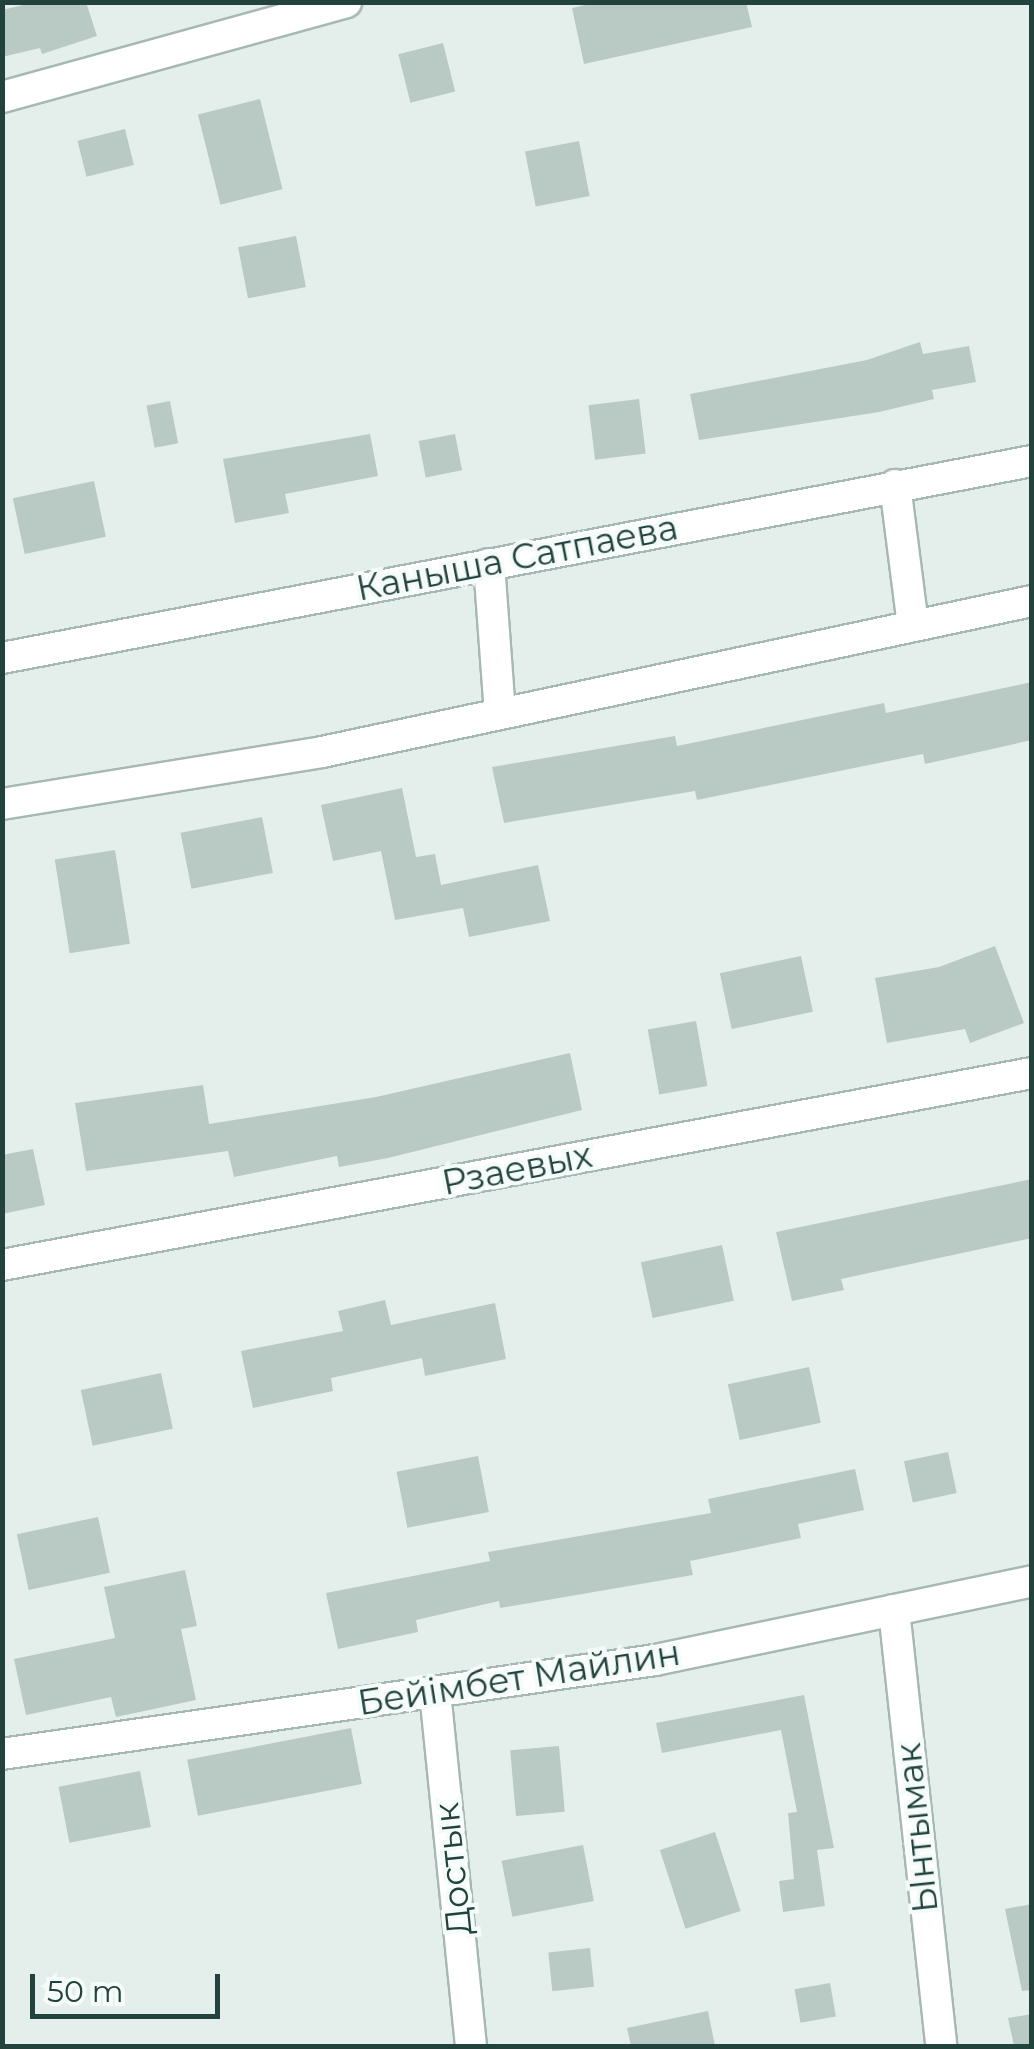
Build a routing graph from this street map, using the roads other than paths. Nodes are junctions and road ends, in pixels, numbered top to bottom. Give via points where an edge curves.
1 (346, 2) edge
2 (2, 97) edge
3 (1032, 461) edge
4 (894, 485) junction
5 (488, 564) junction
6 (1032, 601) edge
7 (913, 626) junction
8 (2, 658) edge
9 (500, 714) junction
10 (2, 804) edge
11 (1032, 1072) edge
12 (2, 1266) edge
13 (1032, 1581) edge
14 (894, 1610) junction
15 (435, 1692) junction
16 (2, 1754) edge
17 (471, 2046) edge
18 (941, 2046) edge

1 - 2 street
3 - 4 street, Каныша Сатпаева
4 - 5 street, Каныша Сатпаева
4 - 7 street
5 - 8 street, Каныша Сатпаева
5 - 9 street
6 - 7 street
7 - 9 street
9 - 10 street via 322,752
11 - 12 street, Рзаевых
13 - 14 street, Бейімбет Майлин
14 - 15 street, Бейімбет Майлин via 655,1660
14 - 18 street, Ынтымак
15 - 16 street, Бейімбет Майлин
15 - 17 street, Достык

